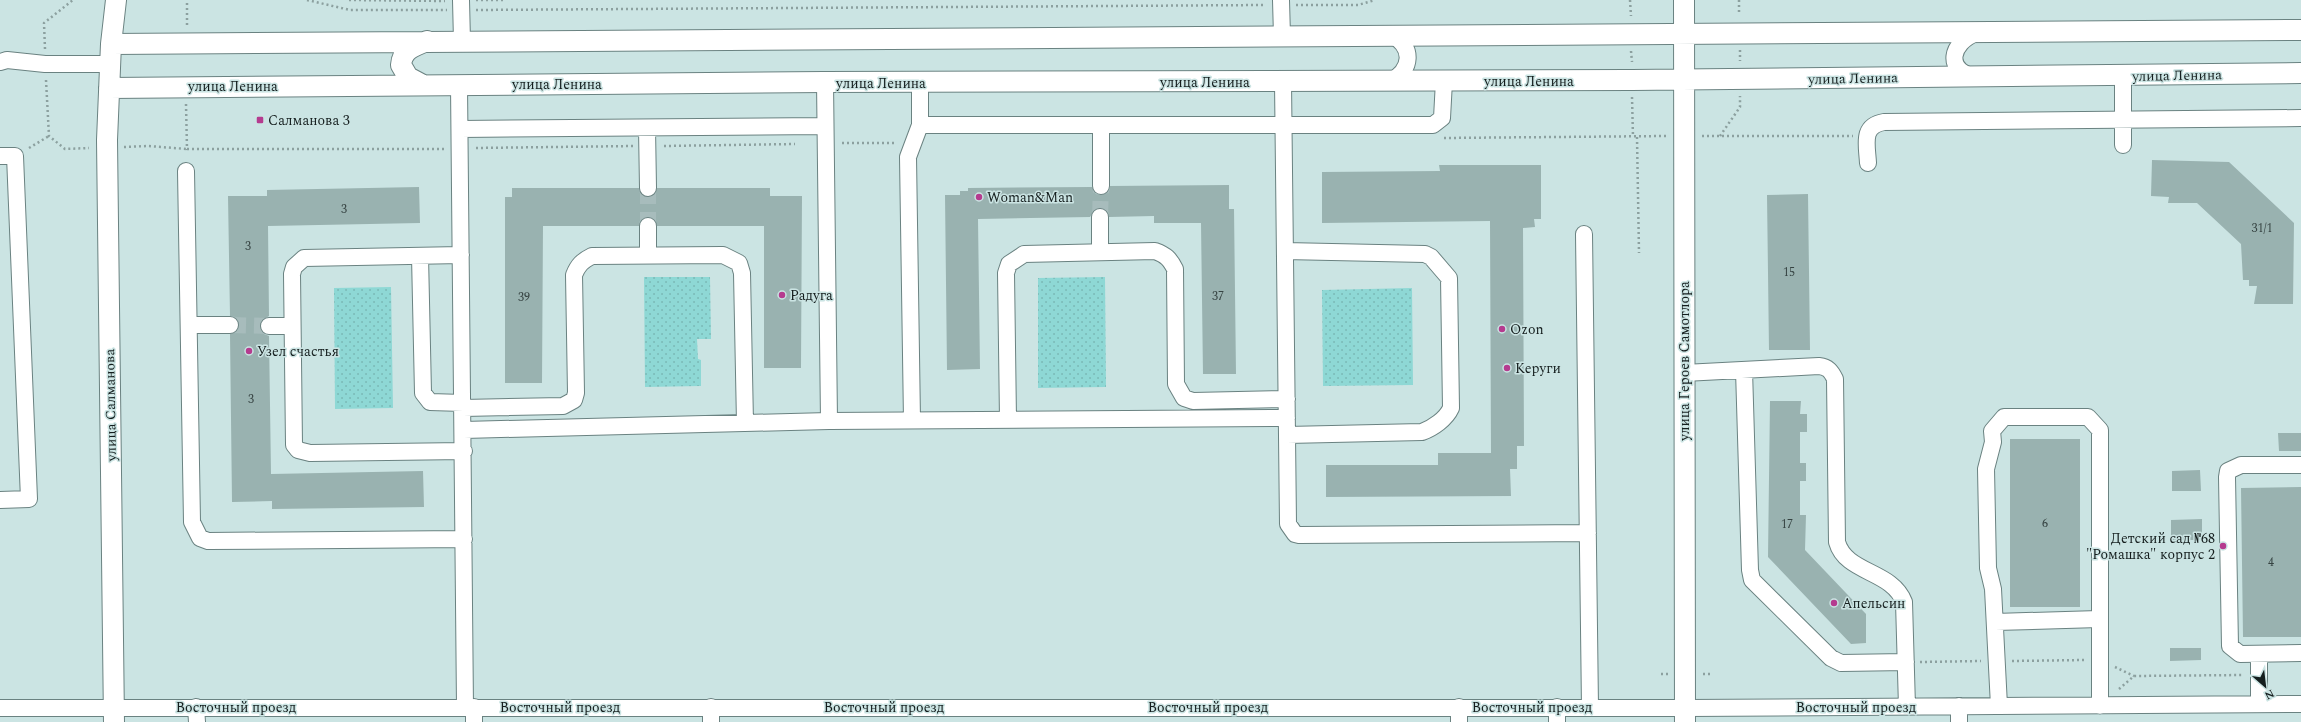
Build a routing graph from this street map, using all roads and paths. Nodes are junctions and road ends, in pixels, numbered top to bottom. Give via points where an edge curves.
1 (73, 0) edge
2 (116, 0) edge
3 (307, 0) edge
4 (349, 0) edge
5 (504, 0) edge
6 (1375, 0) edge
7 (1684, 0) edge
8 (461, 3) edge
9 (1281, 3) edge
10 (44, 23) dead end
11 (2301, 30) edge
12 (1976, 33) junction
13 (1392, 35) junction
14 (1684, 35) junction
15 (1282, 36) junction
16 (462, 40) junction
17 (428, 41) junction
18 (111, 44) junction
19 (0, 62) edge
20 (110, 64) junction
21 (2301, 74) edge
22 (2123, 75) junction
23 (1976, 77) junction
24 (1684, 80) junction
25 (1391, 81) junction
26 (1444, 81) junction
27 (825, 82) junction
28 (1283, 82) junction
29 (920, 83) junction
30 (423, 85) junction
31 (459, 85) junction
32 (109, 88) junction
33 (2301, 118) edge
34 (2123, 120) junction
35 (920, 125) junction
36 (1101, 125) junction
37 (1284, 125) junction
38 (825, 126) junction
39 (647, 128) junction
40 (460, 129) junction
41 (49, 136) dead end
42 (1638, 137) dead end
43 (2123, 145) dead end
44 (8, 156) edge
45 (1868, 163) dead end
46 (186, 172) dead end
47 (1101, 186) tunnel mouth
48 (648, 188) tunnel mouth
49 (1100, 217) tunnel mouth
50 (648, 226) tunnel mouth
51 (1584, 234) dead end
52 (1285, 251) junction
53 (1100, 252) junction
54 (1639, 253) dead end
55 (461, 255) junction
56 (420, 256) junction
57 (648, 256) junction
58 (189, 325) junction
59 (230, 325) tunnel mouth
60 (269, 326) tunnel mouth
61 (292, 326) junction
62 (1744, 370) junction
63 (1684, 373) junction
64 (1286, 399) junction
65 (463, 405) junction
66 (1287, 418) junction
67 (912, 420) junction
68 (1008, 420) junction
69 (829, 421) junction
70 (745, 423) junction
71 (464, 430) junction
72 (1287, 435) junction
73 (464, 451) junction
74 (2301, 465) edge
75 (0, 500) edge
76 (1588, 533) junction
77 (464, 539) junction
78 (2099, 619) junction
79 (1995, 622) junction
80 (2301, 653) edge
81 (2259, 654) junction
82 (2099, 660) junction
83 (1997, 661) junction
84 (1906, 662) junction
85 (2259, 675) junction
86 (2134, 676) junction
87 (2259, 704) junction
88 (2301, 704) edge
89 (1999, 706) junction
90 (2100, 706) junction
91 (2116, 706) junction
92 (1907, 707) junction
93 (0, 708) edge
94 (1590, 708) junction
95 (471, 712) edge
96 (114, 714) edge
97 (197, 714) edge
98 (1959, 714) edge
99 (711, 715) edge
100 (1459, 715) edge
101 (1557, 715) edge
102 (1685, 715) edge

1 - 10 path
2 - 18 main road, улица Салманова
3 - 8 path via 350,10
4 - 8 path
5 - 8 path
6 - 9 path via 1358,5
7 - 14 main road, улица Героев Самотлора
8 - 9 path
8 - 16 street
9 - 15 street
11 - 12 main road
12 - 14 main road
12 - 23 street via 1959,43 1954,55 1960,70
13 - 14 main road
13 - 15 main road
13 - 25 street via 1404,46 1408,60 1404,72
14 - 24 main road, улица Героев Самотлора
15 - 16 main road
16 - 17 main road
17 - 18 main road
17 - 30 main road via 410,48 401,65 404,73
18 - 20 main road, улица Салманова
19 - 20 street via 7,60 46,64
20 - 32 main road, улица Салманова
21 - 22 main road, улица Ленина
22 - 23 main road, улица Ленина
22 - 34 street
23 - 24 main road, улица Ленина
24 - 26 main road, улица Ленина
24 - 63 main road, улица Героев Самотлора
25 - 26 main road, улица Ленина
25 - 28 main road, улица Ленина
26 - 37 street via 1442,118 1433,125
27 - 29 main road, улица Ленина
27 - 31 main road, улица Ленина
27 - 38 street
28 - 29 main road, улица Ленина
28 - 37 street
29 - 35 street
30 - 31 main road, улица Ленина
30 - 32 main road, улица Ленина
31 - 40 street
32 - 96 main road, улица Салманова via 107,140
33 - 34 street
34 - 43 street
34 - 45 street via 1884,122 1871,126 1868,131
35 - 36 street
35 - 67 street via 908,157
36 - 37 street
36 - 47 street
37 - 52 street
38 - 39 street
38 - 69 street
39 - 40 street
39 - 48 street
40 - 55 street
41 - 44 path
42 - 54 path
44 - 75 street via 29,499
46 - 58 street
49 - 53 street
50 - 57 street
51 - 76 street
52 - 64 street
52 - 72 street via 1425,254 1450,278 1448,414 1422,432
53 - 64 street via 1155,251 1171,260 1175,270 1176,384 1184,398 1193,401
53 - 68 street via 1024,254 1009,264 1006,273
55 - 56 street
55 - 65 street
56 - 61 street via 304,258 294,266 292,274
56 - 65 street via 423,393 430,402
57 - 65 street via 592,256 577,266 574,275 574,400 563,406
57 - 70 street via 723,254 739,263 742,273
58 - 59 street
58 - 77 street via 192,522 200,538 208,541
60 - 61 street
61 - 73 street via 294,445 298,450 310,453
62 - 63 street
62 - 84 street via 1752,580 1831,658 1841,663
62 - 84 street via 1820,366 1826,367 1835,379 1837,542 1845,558 1890,583 1901,593 1904,602
63 - 102 main road, улица Героев Самотлора
64 - 66 street
65 - 71 street
66 - 68 street
66 - 72 street
67 - 68 street
67 - 69 street
69 - 70 street
70 - 71 street
71 - 73 street
72 - 76 street via 1288,524 1295,534
73 - 77 street
74 - 81 street via 2241,465 2228,470 2228,640 2230,646 2240,654
76 - 94 street
77 - 95 street
78 - 79 street
78 - 79 street via 2100,430 2088,417 2004,417 1992,431 1993,442 1986,469 1988,568
78 - 82 street
79 - 83 street
80 - 81 street
81 - 85 street
82 - 83 path
82 - 86 path
82 - 90 street
83 - 84 path
83 - 89 street
84 - 92 street
85 - 86 path
85 - 87 street
86 - 91 path via 2116,692
87 - 88 street, Восточный проезд
87 - 91 street, Восточный проезд
89 - 90 street, Восточный проезд
89 - 98 street, Восточный проезд
90 - 91 street, Восточный проезд
92 - 98 street, Восточный проезд
92 - 102 street, Восточный проезд
93 - 96 street, Восточный проезд
94 - 101 street, Восточный проезд
94 - 102 street, Восточный проезд
95 - 97 street, Восточный проезд
95 - 99 street, Восточный проезд
96 - 97 street, Восточный проезд
99 - 100 street, Восточный проезд
100 - 101 street, Восточный проезд

